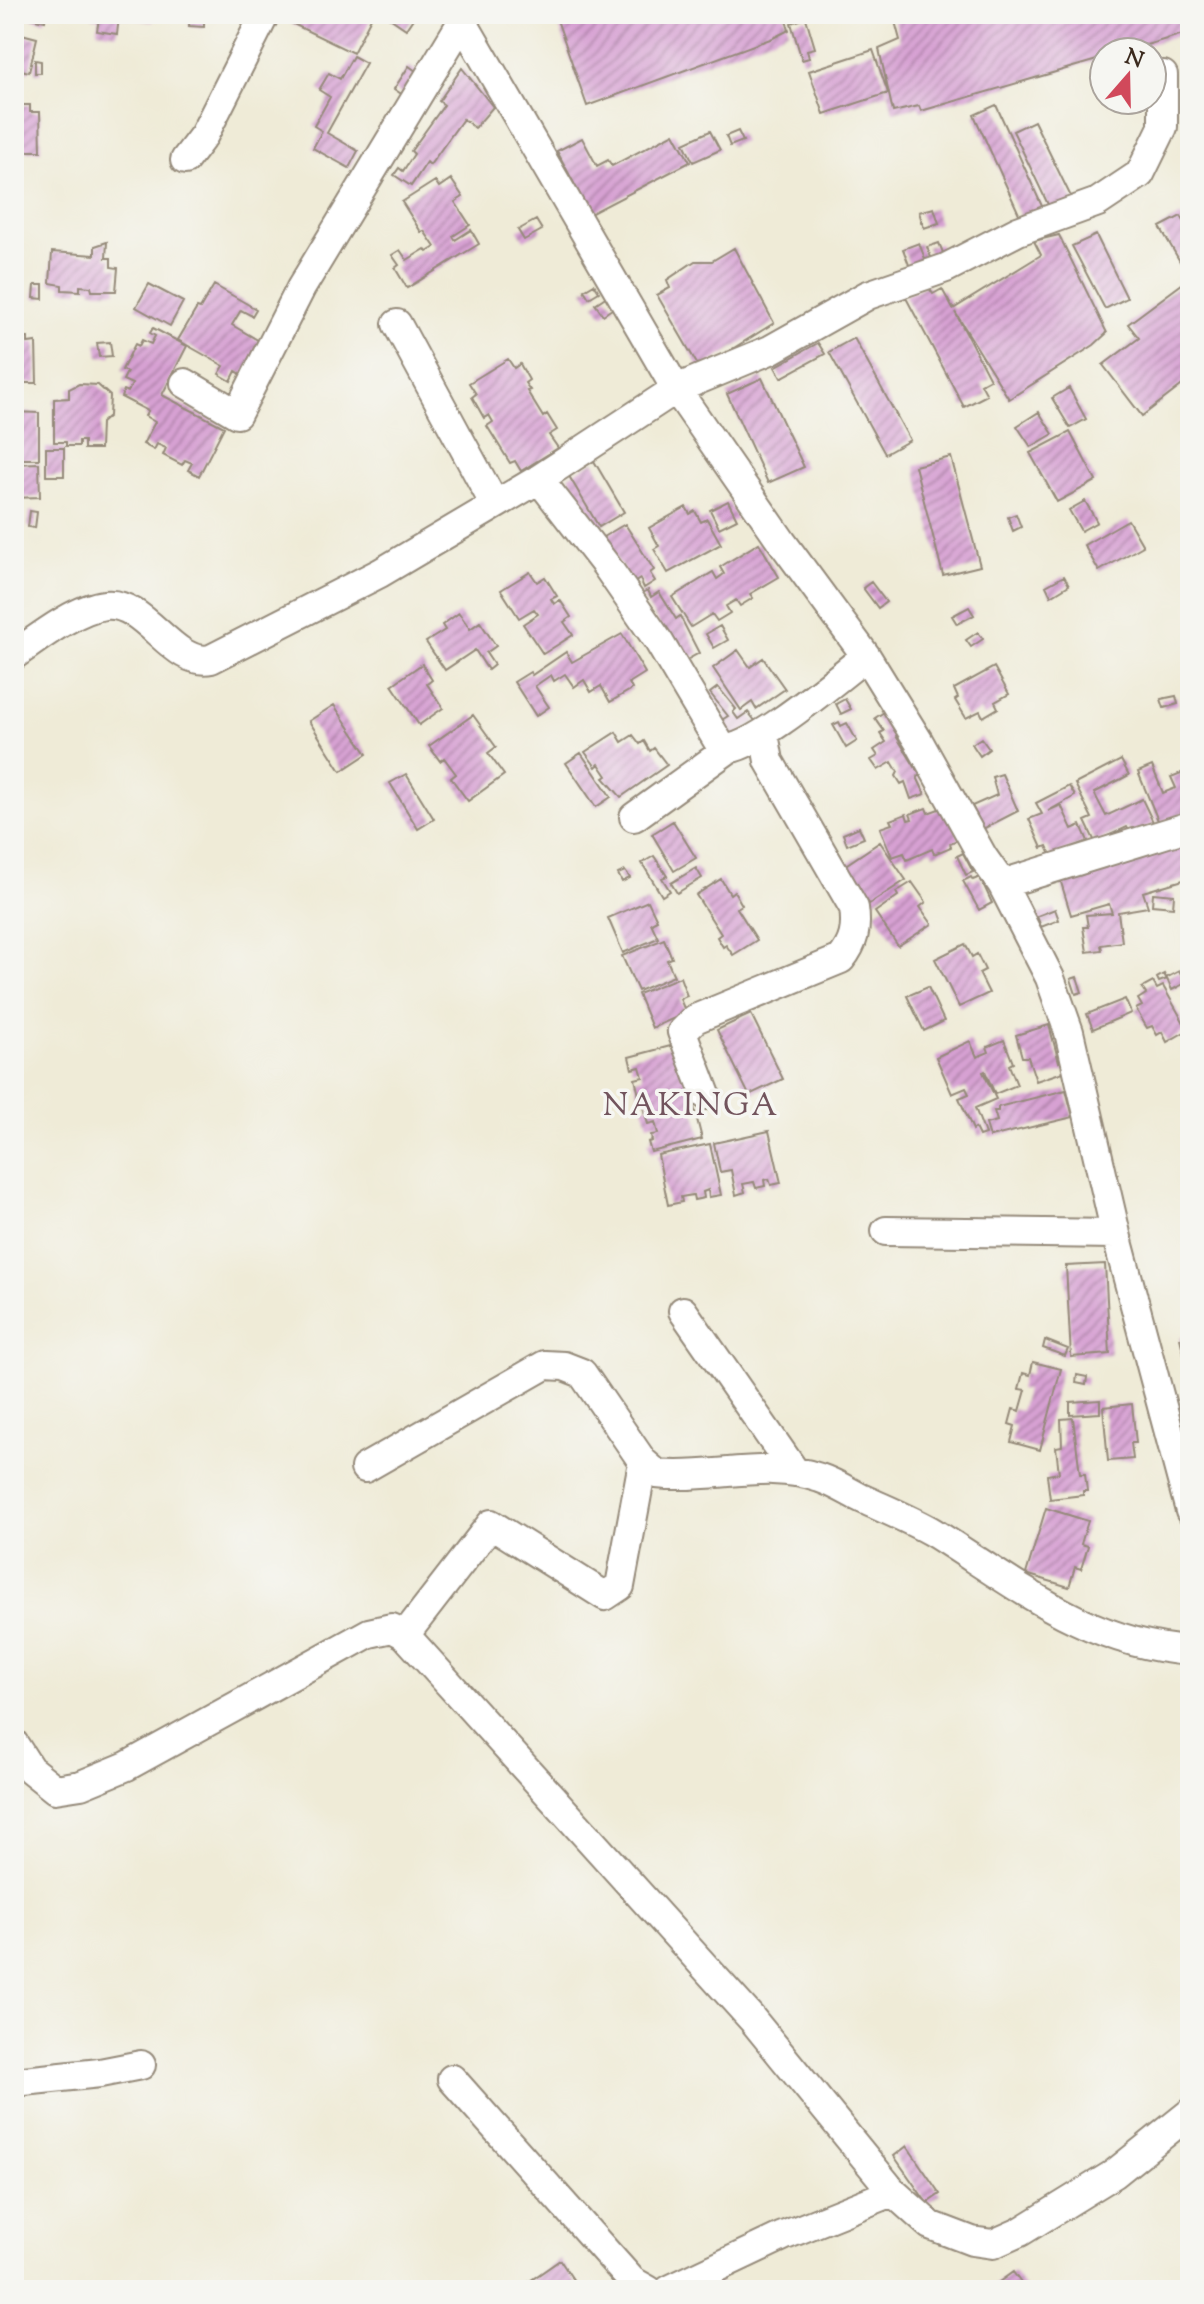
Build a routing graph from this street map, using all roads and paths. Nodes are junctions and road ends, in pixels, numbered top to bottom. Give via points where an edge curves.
1 (265, 14) edge
2 (460, 18) edge
3 (1163, 116) edge
4 (185, 160) dead end
5 (397, 324) dead end
6 (185, 383) dead end
7 (676, 389) junction
8 (539, 479) junction
9 (495, 505) junction
10 (14, 655) edge
11 (866, 656) junction
12 (764, 734) junction
13 (727, 750) junction
14 (634, 817) dead end
15 (1190, 826) edge
16 (1002, 884) junction
17 (706, 1095) dead end
18 (886, 1231) dead end
19 (1116, 1234) junction
20 (683, 1311) dead end
21 (643, 1462) junction
22 (365, 1468) dead end
23 (795, 1472) junction
24 (1190, 1511) edge
25 (405, 1635) junction
26 (1190, 1651) edge
27 (14, 1744) edge
28 (141, 2065) dead end
29 (452, 2079) dead end
30 (14, 2082) edge
31 (1190, 2113) edge
32 (893, 2192) junction
33 (648, 2290) edge
34 (669, 2290) edge

1 - 4 street via 204,135
2 - 6 street via 301,288 237,414
2 - 7 street
3 - 7 street via 1163,127 1140,174 1098,202 1018,231 946,268 868,295 770,350
5 - 9 street
7 - 8 street
7 - 11 street
8 - 9 street
8 - 13 street via 659,642
9 - 10 street via 380,573 211,659 192,659 138,616 114,605 56,625
11 - 12 street
11 - 16 street
12 - 13 street
12 - 17 street via 769,761 854,908 856,922 841,959 695,1019 682,1032
13 - 14 street
15 - 16 street
16 - 19 street via 1050,978 1069,1032
18 - 19 street
19 - 24 street
20 - 23 street
21 - 22 street via 582,1373 545,1365
21 - 23 street via 651,1471 667,1475
21 - 25 street via 620,1586 605,1596 491,1524
23 - 26 street via 820,1478 931,1531 1060,1613 1112,1635
25 - 27 street via 392,1628 369,1633 127,1766 81,1785 55,1789 30,1769
25 - 32 street via 752,2019
28 - 30 street
29 - 33 street via 632,2281
31 - 32 street via 1114,2174 993,2244 930,2225
32 - 34 street

